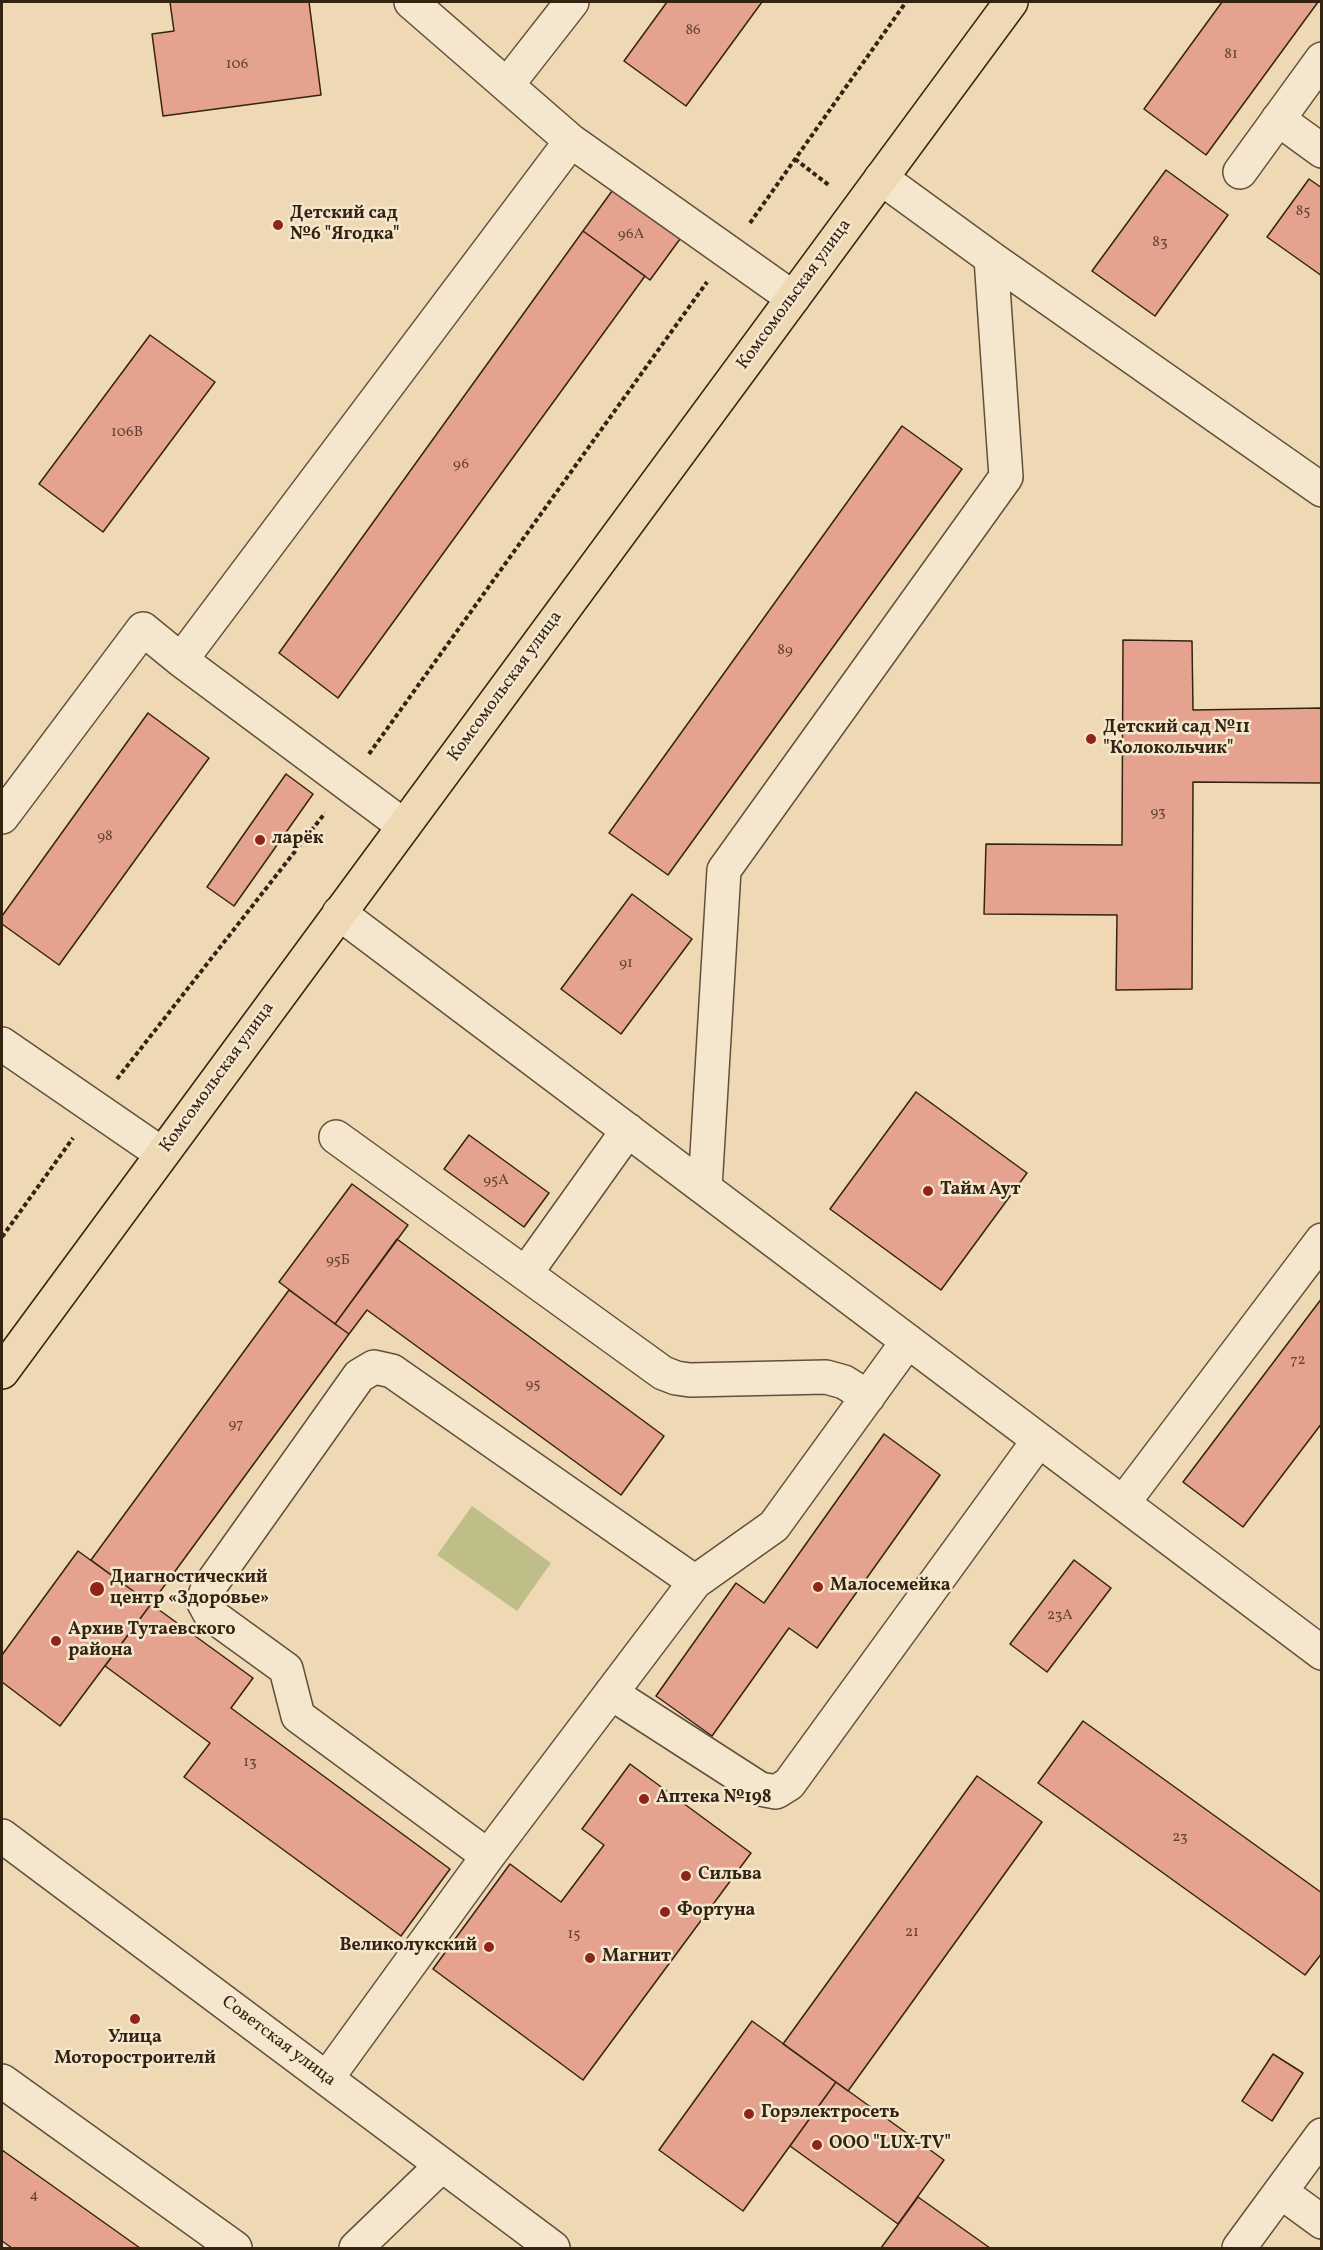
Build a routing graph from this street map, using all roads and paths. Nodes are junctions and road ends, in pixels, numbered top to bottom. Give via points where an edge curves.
1 (411, 2) edge
2 (572, 2) edge
3 (906, 2) edge
4 (1011, 2) edge
5 (1322, 59) edge
6 (507, 86) junction
7 (1278, 118) junction
8 (571, 141) junction
9 (1322, 150) edge
10 (1240, 172) dead end
11 (881, 178) junction
12 (729, 252) junction
13 (991, 258) junction
14 (793, 298) junction
15 (1322, 490) edge
16 (181, 660) junction
17 (347, 784) junction
18 (2, 817) edge
19 (404, 826) junction
20 (339, 913) junction
21 (2, 1044) edge
22 (95, 1108) junction
23 (628, 1130) junction
24 (336, 1137) dead end
25 (162, 1154) junction
26 (705, 1188) junction
27 (2, 1237) edge
28 (1322, 1240) edge
29 (526, 1273) junction
30 (909, 1341) junction
31 (2, 1372) edge
32 (868, 1397) junction
33 (1039, 1440) junction
34 (1123, 1503) junction
35 (695, 1582) junction
36 (1322, 1653) edge
37 (611, 1693) junction
38 (2, 1836) edge
39 (488, 1856) junction
40 (327, 2078) junction
41 (2, 2081) edge
42 (1322, 2135) edge
43 (441, 2166) junction
44 (1281, 2192) junction
45 (1322, 2222) edge
46 (235, 2248) edge
47 (356, 2248) edge
48 (553, 2248) edge
49 (1239, 2248) edge

1 - 6 street
2 - 6 street
3 - 12 path
4 - 11 main road, Комсомольская улица
5 - 7 street
6 - 8 street
7 - 9 street
7 - 10 street
8 - 12 street
8 - 16 street
11 - 13 street
11 - 14 main road, Комсомольская улица
12 - 14 street
12 - 17 path
13 - 15 street
13 - 26 street via 1006,477 724,870
14 - 19 main road, Комсомольская улица
16 - 17 street
16 - 18 street via 142,629
17 - 19 street
17 - 22 path
19 - 20 main road, Комсомольская улица
20 - 23 street
20 - 25 main road, Комсомольская улица
21 - 22 street
22 - 25 street
22 - 27 path
23 - 26 street
23 - 29 street
24 - 29 street
25 - 31 main road, Комсомольская улица
26 - 30 street
28 - 34 street
29 - 32 street via 663,1373 676,1378 826,1377 844,1382
30 - 32 street
30 - 33 street
32 - 35 street via 774,1526
33 - 34 street
33 - 37 street via 789,1784 776,1792 760,1789
34 - 36 street
35 - 37 street
35 - 39 street via 392,1371 374,1367 359,1376 203,1601 210,1614 286,1669 298,1716
37 - 39 street
38 - 40 street, Советская улица
39 - 40 street
40 - 43 street, Советская улица
41 - 46 street
42 - 44 street
43 - 47 street
43 - 48 street, Советская улица
44 - 45 street
44 - 49 street

